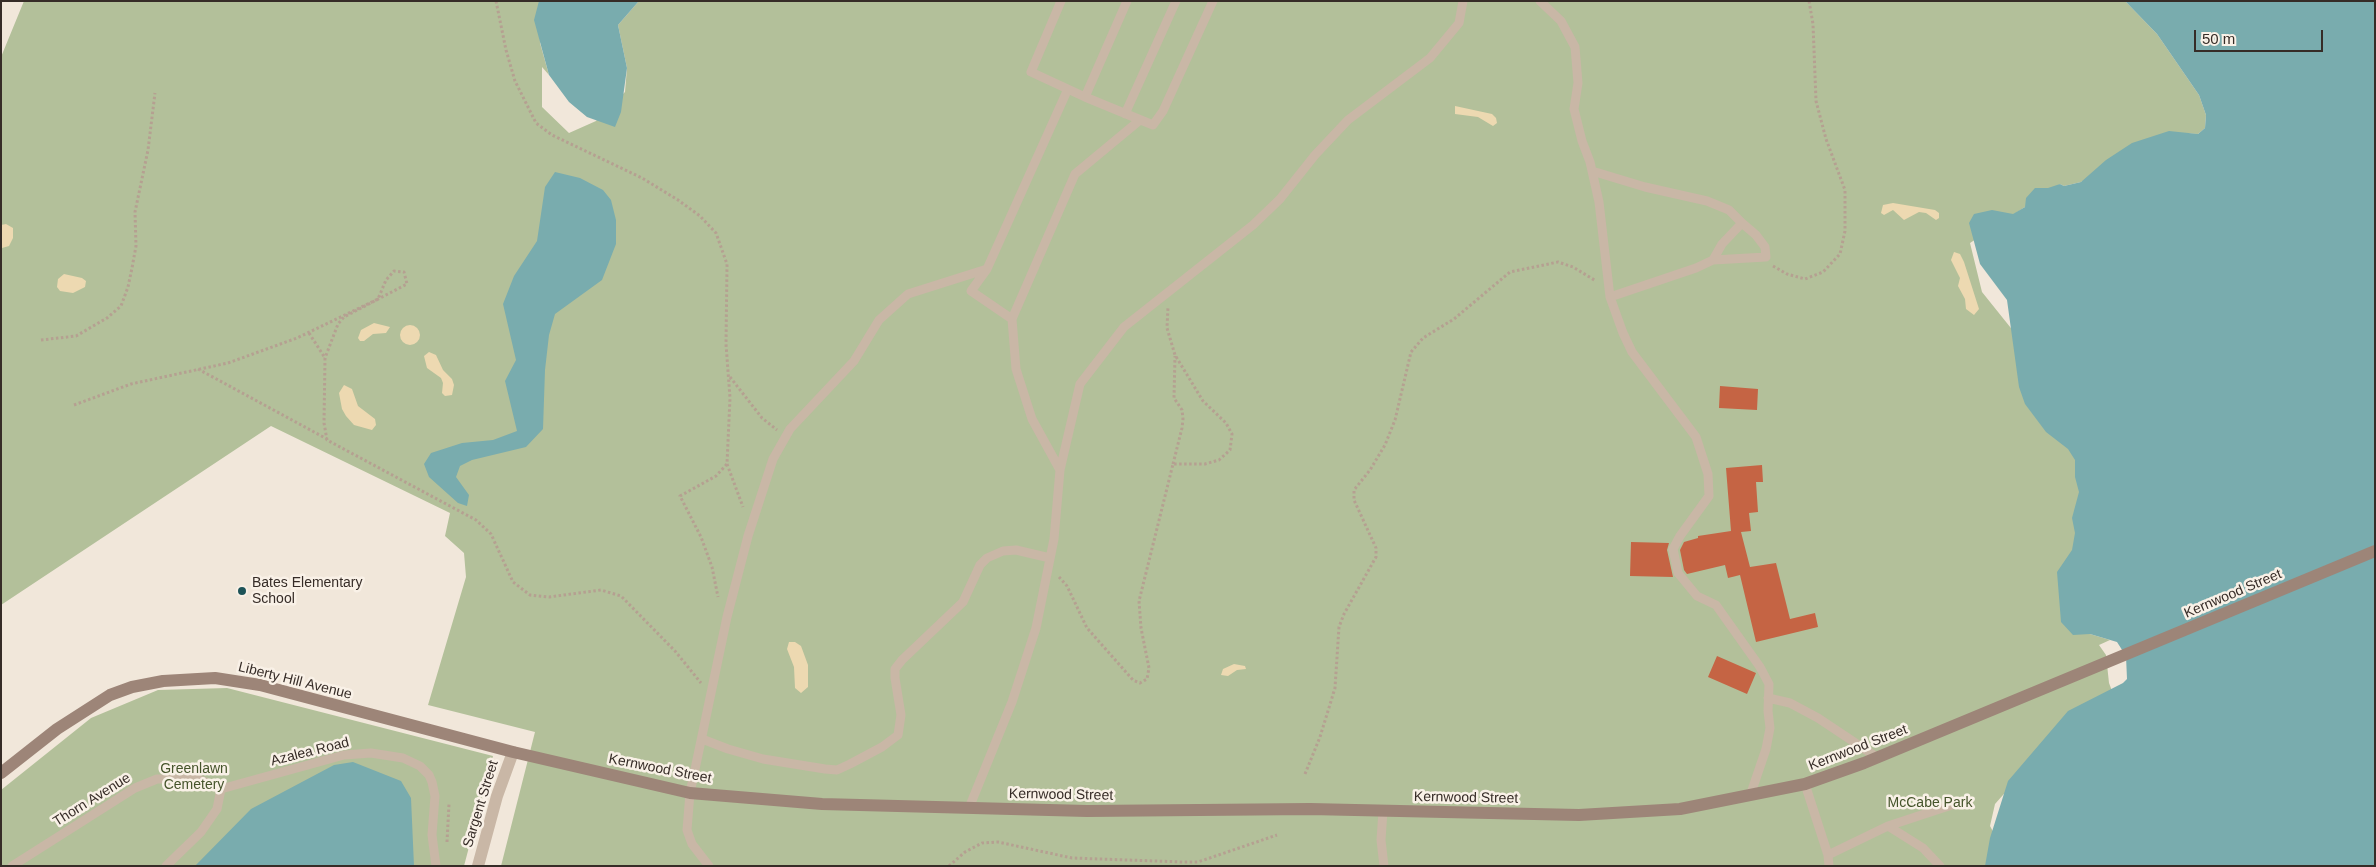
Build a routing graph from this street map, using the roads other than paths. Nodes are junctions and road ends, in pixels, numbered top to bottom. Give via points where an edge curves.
1 (1061, 1) edge
2 (1127, 1) edge
3 (1176, 1) edge
4 (1213, 1) edge
5 (1463, 1) edge
6 (1540, 1) edge
7 (1067, 91) junction
8 (1085, 97) junction
9 (1125, 114) junction
10 (1140, 120) junction
11 (1592, 171) junction
12 (1742, 223) junction
13 (1713, 260) junction
14 (987, 269) junction
15 (1610, 297) junction
16 (1012, 319) junction
17 (1060, 470) junction
18 (2375, 551) edge
19 (1050, 558) junction
20 (1768, 698) junction
21 (702, 739) junction
22 (513, 752) junction
23 (1878, 758) junction
24 (1, 773) edge
25 (1805, 784) junction
26 (221, 789) junction
27 (690, 793) junction
28 (1750, 796) junction
29 (1960, 802) dead end
30 (969, 808) junction
31 (1383, 811) junction
32 (1888, 826) junction
33 (1828, 854) junction
34 (14, 865) edge
35 (166, 866) edge
36 (436, 866) edge
37 (478, 866) edge
38 (709, 866) edge
39 (1384, 866) edge
40 (1829, 866) edge
41 (1940, 866) edge

1 - 7 lane via 1031,72
2 - 8 lane
3 - 9 lane
4 - 10 lane via 1163,111 1153,125
5 - 17 lane via 1459,24 1430,58 1348,120 1280,199 1253,225 1124,327 1080,384
6 - 11 lane via 1561,21 1575,47 1578,83 1574,109
7 - 8 lane
7 - 14 lane
8 - 9 lane
9 - 10 lane
10 - 16 lane via 1075,174
11 - 12 lane via 1707,201 1729,210
11 - 15 lane
12 - 13 lane via 1722,244
12 - 13 lane via 1765,247 1766,257
13 - 15 lane
14 - 16 lane via 971,291
14 - 21 lane via 908,294 880,320 854,361 790,429 773,459 751,526 727,617
15 - 20 lane via 1632,352 1696,437 1708,474 1709,496 1673,549 1678,573 1697,596 1716,605 1725,617 1760,667 1769,684
16 - 17 lane via 1016,369 1032,419
17 - 19 lane
18 - 23 main road, Kernwood Street
19 - 21 lane via 1016,550 1002,551 980,565 963,602 895,669 902,715 898,735 850,764 838,770 763,759
19 - 30 lane via 1036,628 1012,702
20 - 23 lane via 1790,703 1818,718
20 - 28 lane via 1770,728
21 - 27 lane
22 - 24 main road, Liberty Hill Avenue via 268,687 215,678 163,681 110,695 57,729
22 - 27 main road, Kernwood Street
22 - 37 street, Sargent Street
23 - 25 main road, Kernwood Street
25 - 28 main road, Kernwood Street
25 - 33 lane
26 - 34 lane, Thorn Avenue via 198,779 156,779 135,788
26 - 35 lane via 217,809 201,832
26 - 36 lane, Azalea Road via 344,755 371,753 403,758 420,766 432,782 436,796 432,835
27 - 30 main road, Kernwood Street via 822,804
27 - 38 lane via 687,830 692,844
28 - 31 main road, Kernwood Street via 1680,810 1579,815
29 - 32 lane
30 - 31 main road, Kernwood Street
31 - 39 lane via 1381,840
32 - 33 lane
32 - 41 lane via 1923,848
33 - 40 lane

